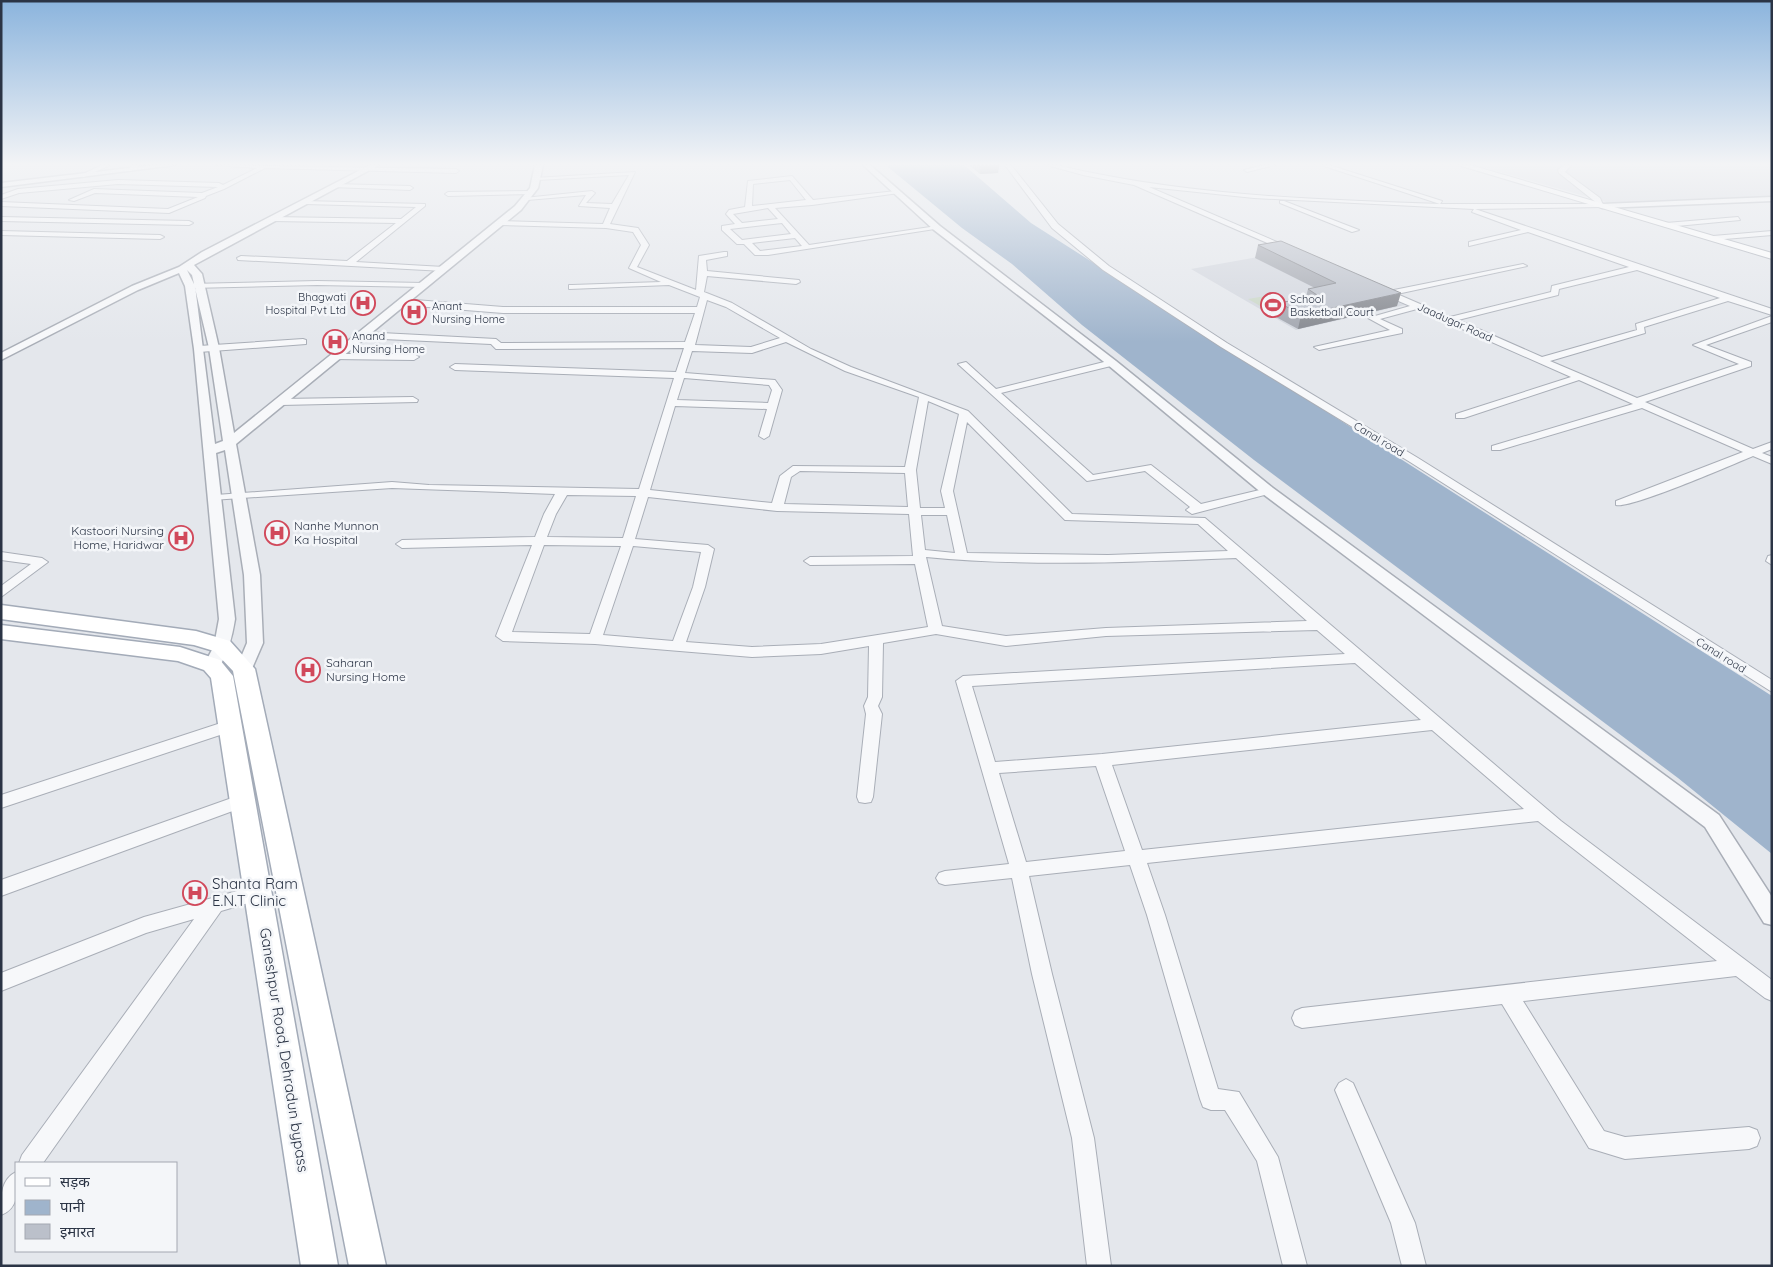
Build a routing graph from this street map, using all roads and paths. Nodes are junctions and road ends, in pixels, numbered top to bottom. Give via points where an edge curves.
1 (263, 224) edge
2 (398, 224) edge
3 (499, 224) edge
4 (540, 224) edge
5 (748, 224) edge
6 (787, 224) edge
7 (933, 224) edge
8 (1054, 224) edge
9 (1229, 224) edge
10 (1340, 224) edge
11 (1511, 224) edge
12 (1663, 224) edge
13 (1676, 224) edge
14 (740, 225) joint
15 (1666, 225) junction
16 (606, 226) joint
17 (938, 228) junction
18 (1355, 230) dead end
19 (1529, 230) junction
20 (1, 233) edge
21 (1772, 233) edge
22 (797, 235) junction
23 (160, 237) dead end
24 (1713, 238) junction
25 (769, 239) junction
26 (747, 242) junction
27 (1472, 244) dead end
28 (808, 248) junction
29 (780, 252) junction
30 (724, 254) dead end
31 (1298, 254) edge
32 (1772, 256) edge
33 (241, 258) dead end
34 (350, 263) junction
35 (1523, 266) dead end
36 (185, 267) junction
37 (1636, 268) junction
38 (444, 269) junction
39 (703, 273) junction
40 (796, 282) dead end
41 (673, 284) junction
42 (424, 285) junction
43 (195, 286) junction
44 (1370, 286) edge
45 (572, 287) dead end
46 (703, 293) junction
47 (1389, 293) junction
48 (1728, 298) junction
49 (404, 302) junction
50 (1419, 306) junction
51 (699, 310) junction
52 (1772, 312) edge
53 (1772, 319) edge
54 (1449, 320) junction
55 (362, 335) junction
56 (787, 339) junction
57 (303, 342) dead end
58 (690, 346) junction
59 (214, 348) junction
60 (1319, 348) dead end
61 (199, 349) junction
62 (1, 357) edge
63 (336, 357) junction
64 (414, 357) dead end
65 (1543, 360) junction
66 (1112, 363) junction
67 (963, 364) dead end
68 (455, 367) dead end
69 (680, 375) junction
70 (1580, 377) junction
71 (994, 392) junction
72 (924, 396) junction
73 (414, 400) dead end
74 (281, 402) junction
75 (670, 403) junction
76 (1638, 403) junction
77 (771, 406) junction
78 (964, 413) junction
79 (1460, 416) dead end
80 (764, 436) dead end
81 (230, 443) junction
82 (1772, 445) edge
83 (1496, 448) dead end
84 (210, 450) junction
85 (1754, 454) junction
86 (1772, 461) edge
87 (910, 470) junction
88 (563, 491) junction
89 (1268, 491) junction
90 (642, 493) junction
91 (239, 496) junction
92 (216, 498) junction
93 (1620, 503) dead end
94 (777, 507) junction
95 (1198, 508) junction
96 (914, 511) junction
97 (952, 512) junction
98 (1169, 516) dead end
99 (539, 541) junction
100 (628, 542) junction
101 (402, 544) dead end
102 (918, 553) junction
103 (1238, 554) junction
104 (1, 556) edge
105 (962, 557) junction
106 (810, 561) dead end
107 (1, 593) edge
108 (1, 612) edge
109 (1320, 625) junction
110 (936, 630) junction
111 (1, 632) edge
112 (595, 639) junction
113 (876, 640) junction
114 (678, 646) junction
115 (217, 655) junction
116 (1358, 658) junction
117 (244, 669) junction
118 (1772, 687) edge
119 (1435, 724) junction
120 (230, 726) junction
121 (1102, 760) junction
122 (989, 768) junction
123 (865, 797) dead end
124 (243, 800) junction
125 (1, 802) edge
126 (1540, 814) junction
127 (1136, 858) junction
128 (1020, 869) junction
129 (945, 878) dead end
130 (1, 888) edge
131 (258, 893) junction
132 (215, 905) junction
133 (1772, 916) edge
134 (1739, 967) junction
135 (1, 982) edge
136 (1772, 992) edge
137 (1507, 994) junction
138 (1302, 1018) dead end
139 (1346, 1090) dead end
140 (1749, 1138) dead end
141 (31, 1162) edge
142 (15, 1184) edge
143 (1, 1204) edge
144 (320, 1266) edge
145 (368, 1266) edge
146 (1099, 1266) edge
147 (1295, 1266) edge
148 (1414, 1266) edge

1 - 36 street
2 - 34 street
3 - 38 street
4 - 16 street
5 - 14 street
6 - 22 street
7 - 17 street
8 - 118 street, Canal road via 1106,268
9 - 31 street
10 - 18 street
11 - 19 street
12 - 15 main road
13 - 15 street
14 - 26 street via 725,228 737,240
15 - 24 main road
16 - 41 street via 635,230 645,247 633,268
17 - 28 street
17 - 66 street
19 - 27 street
19 - 37 street
20 - 23 street
21 - 24 street
22 - 25 street
22 - 28 street
24 - 32 main road
25 - 26 street
25 - 29 street
26 - 29 street via 758,253
28 - 29 street
30 - 39 street via 702,258
33 - 34 street
34 - 38 street
35 - 47 street
36 - 43 street via 197,274
36 - 62 street via 134,288
37 - 48 street
37 - 54 street
38 - 42 street
39 - 40 street
39 - 46 street
41 - 45 street
41 - 46 street
42 - 43 street via 317,282
42 - 49 street
43 - 59 street
43 - 61 street
44 - 47 street, Jaadugar Road
46 - 51 street
46 - 56 street
47 - 50 street, Jaadugar Road
48 - 52 street
48 - 65 street via 1639,326 1642,331
49 - 51 street via 503,310
49 - 55 street
50 - 54 street, Jaadugar Road
50 - 60 street via 1372,318 1399,331
51 - 58 street
53 - 76 street via 1698,346 1748,364
54 - 65 street, Jaadugar Road
55 - 58 street via 496,342 496,346
55 - 63 street
56 - 58 street via 752,350
56 - 72 street via 848,369
57 - 59 street
58 - 69 street
59 - 61 street
59 - 81 street
61 - 84 street
63 - 64 street
63 - 74 street
65 - 70 street, Jaadugar Road
66 - 71 street
66 - 89 street
67 - 71 street
68 - 69 street
69 - 75 street
69 - 77 street via 772,382 777,390
70 - 76 street, Jaadugar Road
70 - 79 street
71 - 95 street via 1091,479 1147,467
72 - 78 street
72 - 87 street
73 - 74 street
74 - 81 street
75 - 77 street
75 - 90 street
76 - 83 street
76 - 85 street, Jaadugar Road
77 - 80 street
78 - 97 street via 947,491
78 - 103 street via 1069,517 1201,521
81 - 84 street
81 - 91 street
82 - 85 street
84 - 92 street
85 - 86 street, Jaadugar Road
85 - 93 street
87 - 94 street via 797,468 786,476
87 - 96 street
88 - 90 street
88 - 91 street via 392,485
88 - 99 street
89 - 95 street
89 - 133 street via 1712,821
90 - 94 street
90 - 100 street
91 - 92 street
91 - 117 street via 252,575 255,643
92 - 115 street via 227,619
94 - 96 street
95 - 98 street
96 - 97 street
96 - 102 street
97 - 105 street
99 - 100 street
99 - 101 street
99 - 112 street via 502,636
100 - 112 street
100 - 114 street via 708,549 699,587
102 - 105 street
102 - 106 street via 919,560
102 - 110 street
103 - 105 street via 1048,560 1038,556
103 - 109 street
104 - 107 street via 42,562
108 - 115 main road via 196,638
109 - 110 street via 1106,632 1006,640
109 - 116 street
110 - 113 street
111 - 115 main road via 180,654
112 - 114 street
113 - 114 street via 821,649 752,652
113 - 123 street via 875,697 870,706 874,714
115 - 117 main road
115 - 120 main road, Ganeshpur Road, Dehradun bypass
116 - 119 street
116 - 122 street via 963,681
117 - 145 main road
119 - 121 street
119 - 126 street
120 - 124 main road, Ganeshpur Road, Dehradun bypass
120 - 125 street
121 - 122 street
121 - 127 street
122 - 128 street
124 - 130 street
124 - 131 main road, Ganeshpur Road, Dehradun bypass
126 - 127 street
126 - 134 street
127 - 128 street
127 - 147 street via 1211,1099 1231,1100 1267,1158
128 - 129 street
128 - 146 street via 1042,974 1083,1138
131 - 132 street
131 - 144 main road, Ganeshpur Road, Dehradun bypass
132 - 135 street via 144,925
132 - 141 street
134 - 136 street
134 - 137 street
137 - 138 street
137 - 140 street via 1597,1140 1625,1148
139 - 148 street via 1403,1223
142 - 143 street

